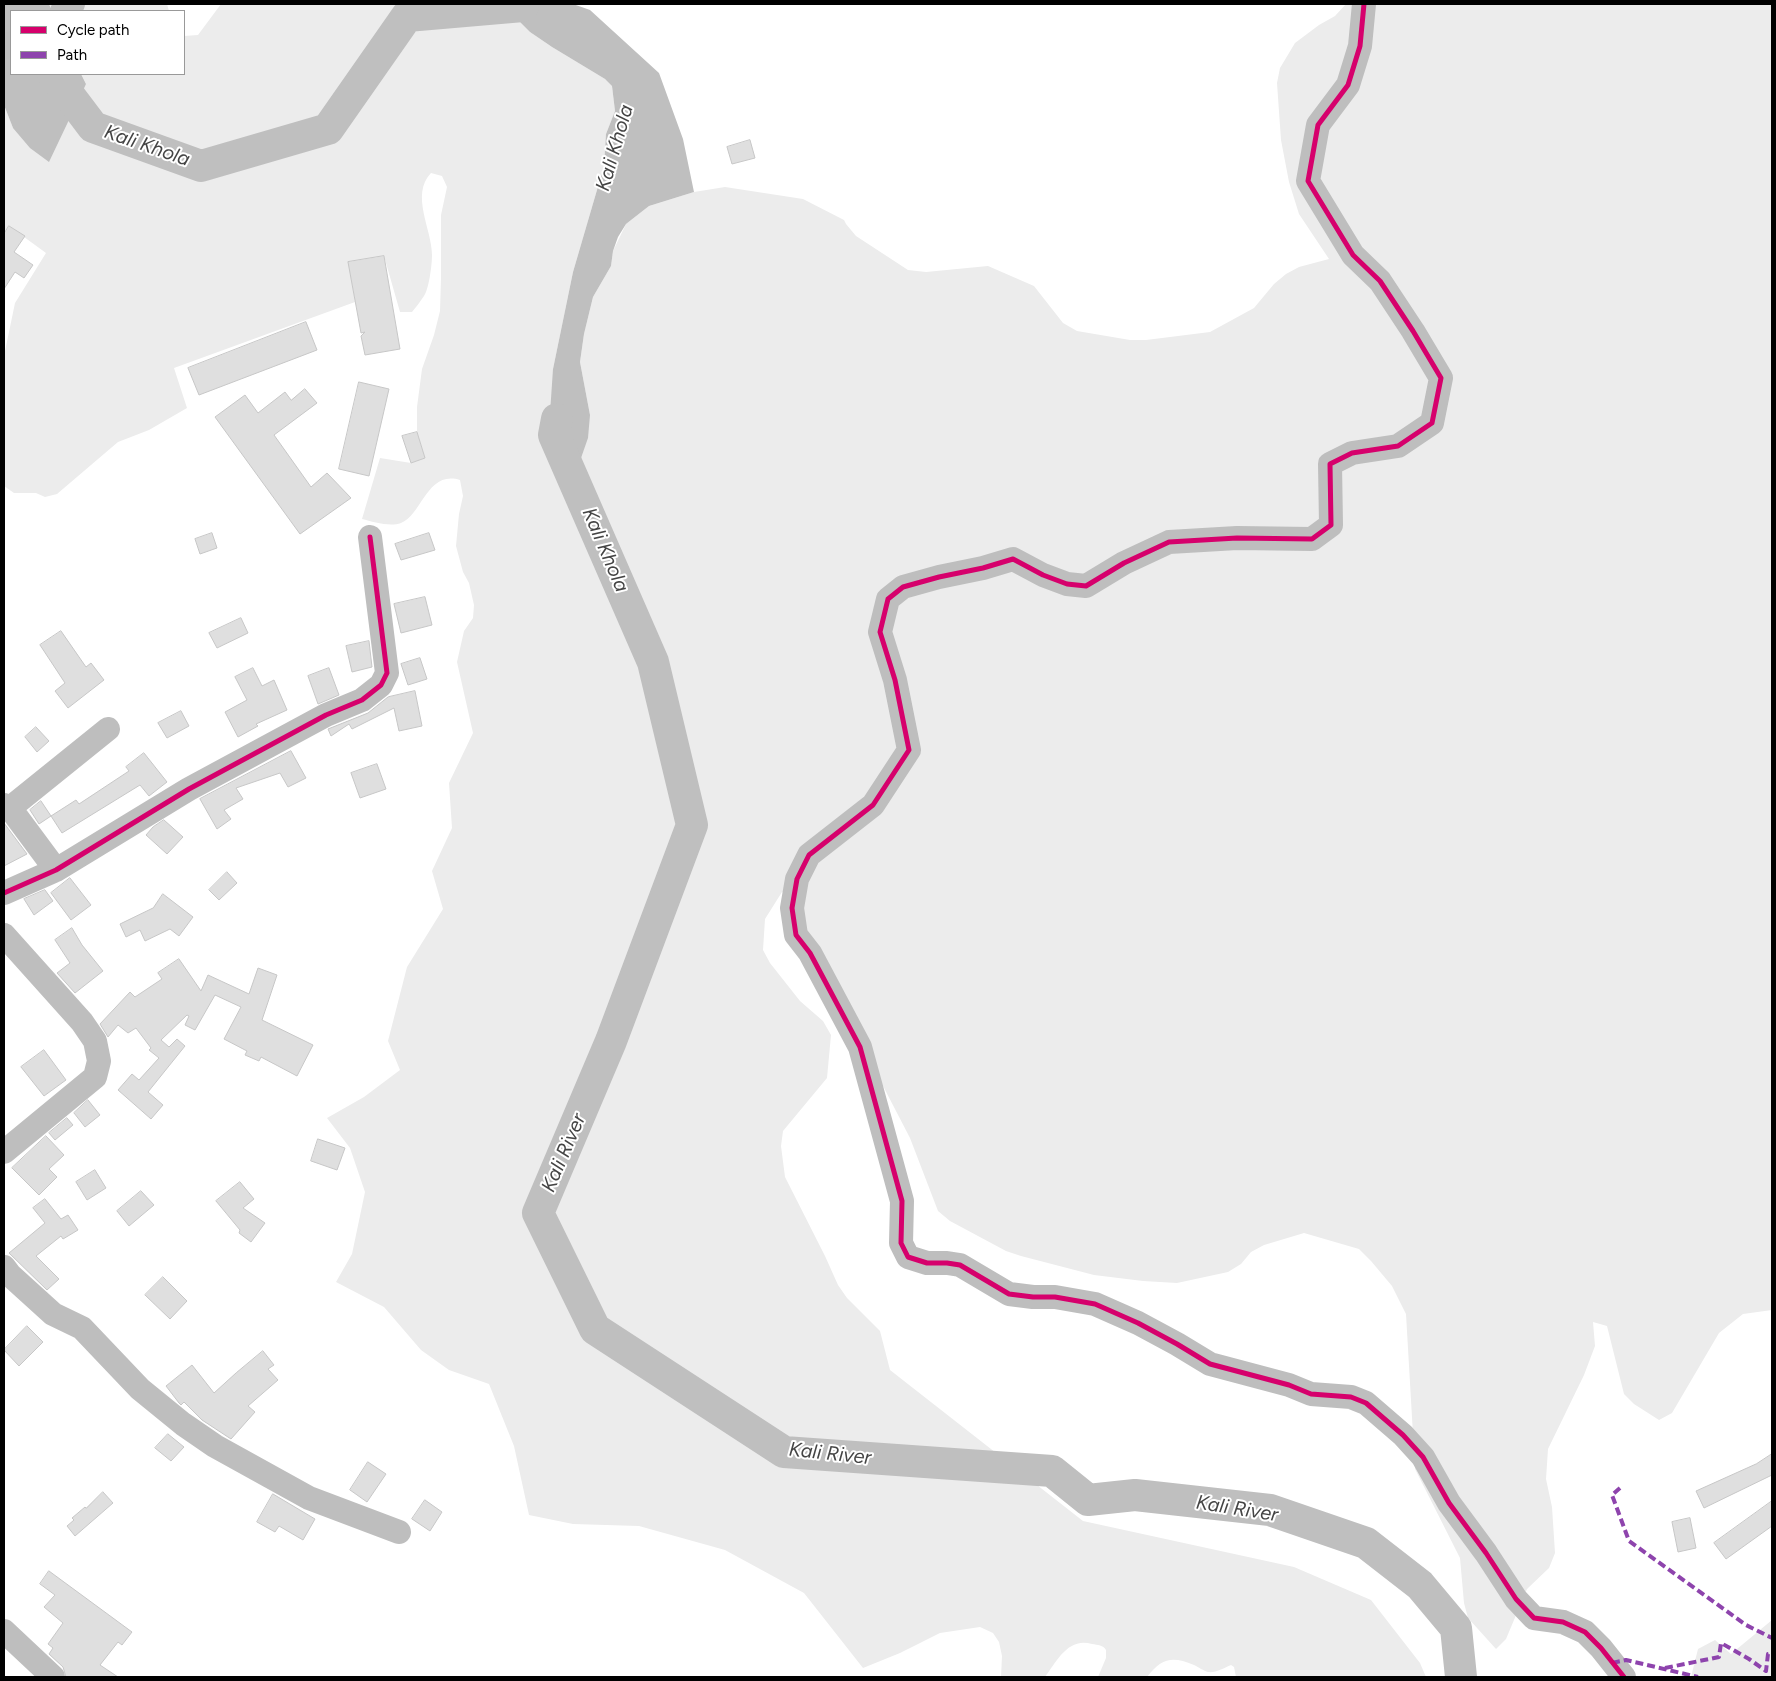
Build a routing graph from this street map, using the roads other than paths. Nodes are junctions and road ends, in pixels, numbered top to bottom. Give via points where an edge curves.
1 (1364, 4) edge
2 (370, 537) dead end
3 (108, 728) dead end
4 (7, 807) edge
5 (56, 870) junction
6 (4, 893) edge
7 (4, 935) edge
8 (4, 1152) edge
9 (4, 1267) edge
10 (399, 1532) dead end
11 (4, 1631) edge
12 (53, 1677) edge
13 (1624, 1677) edge

1 - 13 street via 1360,46 1348,85 1318,125 1308,181 1353,256 1380,281 1441,378 1432,423 1398,446 1352,452 1330,464 1331,525 1312,539 1237,538 1169,542 1086,586 1067,584 1013,559 903,587 888,599 880,632 895,680 909,750 873,805 809,856 798,879 792,908 796,935 810,953 860,1048 902,1201 901,1242 908,1257 927,1263 960,1265 1009,1294 1095,1304 1138,1323 1210,1364 1311,1394 1352,1397 1366,1403 1423,1457 1449,1503 1516,1599 1534,1618 1563,1622 1585,1632
2 - 5 street via 387,673 381,685 362,700 326,715 189,789
3 - 4 street
4 - 5 street
5 - 6 street
7 - 8 street via 82,1022 95,1041 99,1061 95,1078
9 - 10 street via 54,1314 82,1328 140,1390 215,1446 309,1498
11 - 12 street

